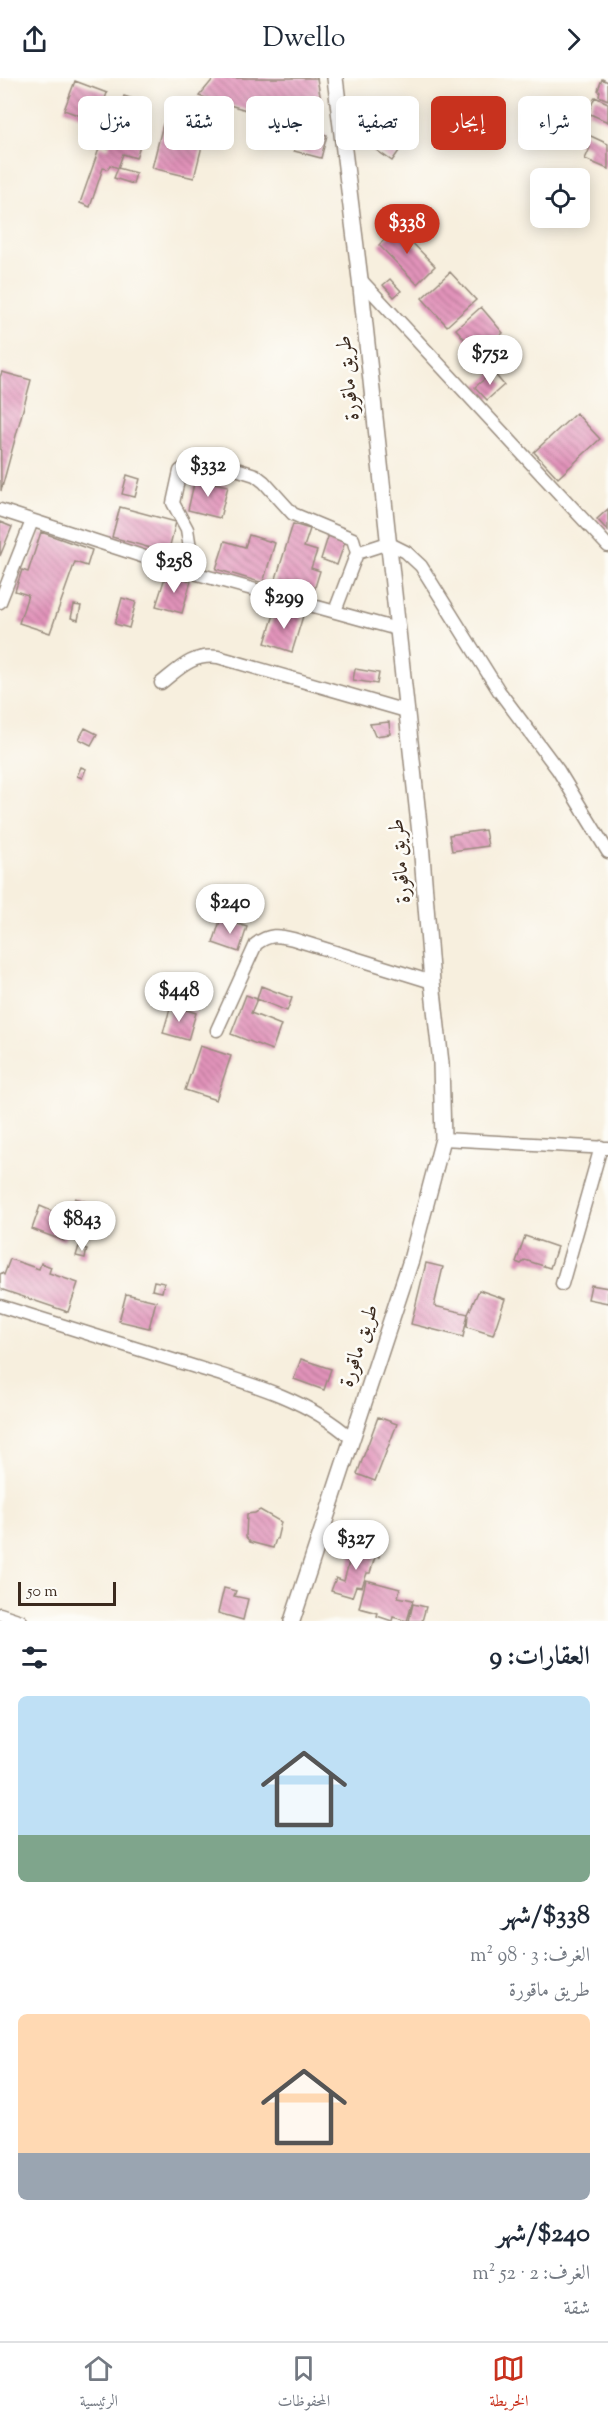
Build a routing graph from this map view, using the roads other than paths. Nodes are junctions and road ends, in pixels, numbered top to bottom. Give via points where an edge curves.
1 (335, 78) edge
2 (360, 279) junction
3 (0, 510) edge
4 (32, 521) junction
5 (388, 543) junction
6 (608, 546) edge
7 (357, 553) junction
8 (194, 573) junction
9 (0, 602) edge
10 (335, 611) junction
11 (397, 629) junction
12 (160, 683) dead end
13 (406, 711) junction
14 (608, 852) edge
15 (432, 982) junction
16 (217, 1030) dead end
17 (443, 1139) junction
18 (604, 1147) edge
19 (562, 1284) dead end
20 (0, 1306) edge
21 (351, 1438) junction
22 (0, 1614) edge
23 (21, 1621) edge
24 (292, 1621) edge

1 - 2 street, طريق ماقورة
2 - 5 street, طريق ماقورة
2 - 6 street
3 - 4 street
4 - 8 street
4 - 9 street
5 - 7 street
5 - 11 street, طريق ماقورة
5 - 14 street via 421,566 499,691 558,770
7 - 8 street via 353,539 293,514 255,475 191,463 180,471 173,503 187,529
7 - 10 street
8 - 10 street
10 - 11 street
11 - 13 street, طريق ماقورة
12 - 13 street via 204,655
13 - 15 street, طريق ماقورة via 422,843
15 - 16 street via 293,939 267,936 256,944
15 - 17 street, طريق ماقورة via 441,1063
17 - 18 street
17 - 21 street, طريق ماقورة via 411,1260
18 - 19 street
20 - 21 street via 297,1402 323,1415
21 - 24 street, طريق ماقورة
22 - 23 street

